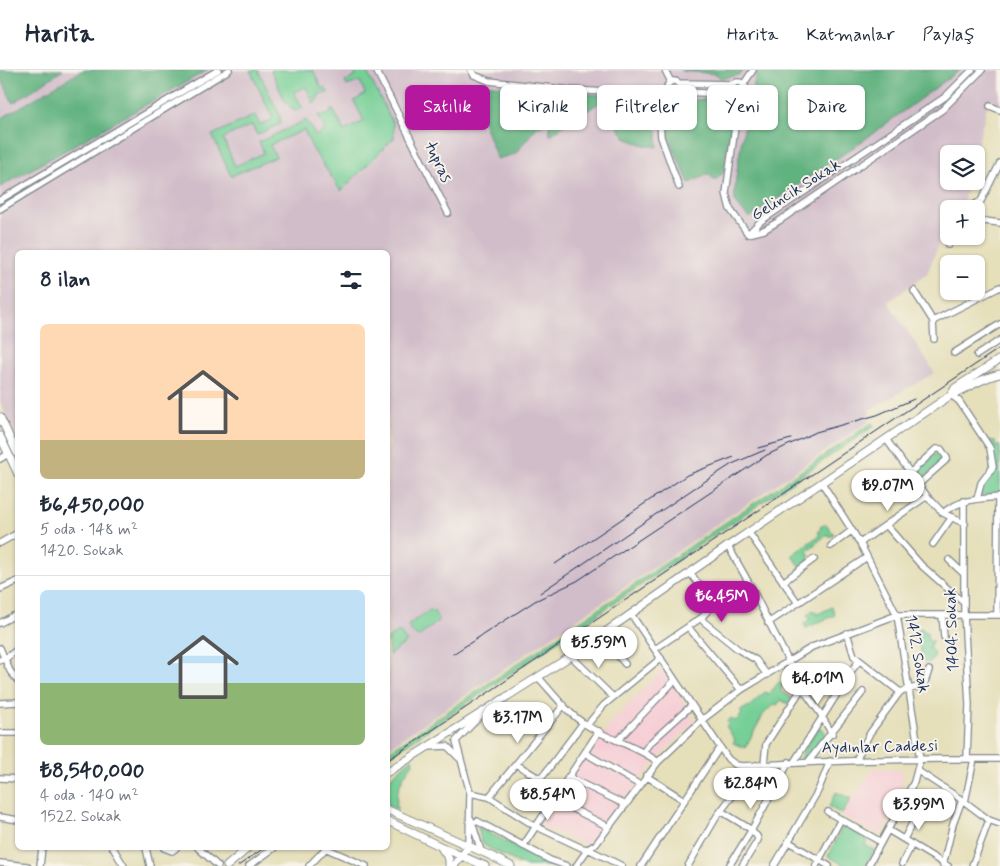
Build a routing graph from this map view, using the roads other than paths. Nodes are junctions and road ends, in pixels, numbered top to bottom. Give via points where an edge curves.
1 (218, 70) edge
2 (229, 70) edge
3 (376, 70) edge
4 (471, 70) edge
5 (665, 70) edge
6 (753, 70) edge
7 (972, 70) edge
8 (982, 70) edge
9 (671, 82) junction
10 (679, 83) joint
11 (733, 84) joint
12 (668, 85) edge
13 (743, 85) joint
14 (597, 91) edge
15 (934, 105) junction
16 (990, 106) dead end
17 (942, 110) junction
18 (1000, 110) edge
19 (660, 130) edge
20 (735, 130) edge
21 (1000, 163) edge
22 (679, 187) dead end
23 (0, 200) edge
24 (982, 200) edge
25 (0, 209) edge
26 (448, 213) dead end
27 (985, 222) edge
28 (1000, 224) edge
29 (748, 234) junction
30 (1000, 287) edge
31 (914, 290) dead end
32 (933, 321) junction
33 (1000, 324) edge
34 (934, 339) dead end
35 (1000, 340) edge
36 (954, 353) dead end
37 (977, 355) dead end
38 (998, 361) edge
39 (999, 374) edge
40 (951, 395) junction
41 (0, 417) edge
42 (0, 436) edge
43 (886, 439) junction
44 (15, 449) edge
45 (8, 454) junction
46 (0, 459) edge
47 (15, 468) edge
48 (911, 472) junction
49 (822, 483) junction
50 (919, 484) junction
51 (927, 496) junction
52 (999, 497) edge
53 (977, 499) junction
54 (964, 501) junction
55 (943, 513) junction
56 (952, 518) junction
57 (965, 524) junction
58 (886, 525) junction
59 (851, 531) junction
60 (749, 533) junction
61 (15, 534) edge
62 (0, 542) edge
63 (860, 543) junction
64 (933, 544) dead end
65 (728, 546) junction
66 (831, 546) dead end
67 (867, 557) junction
68 (999, 557) edge
69 (814, 558) dead end
70 (949, 560) dead end
71 (690, 573) junction
72 (963, 573) junction
73 (15, 582) edge
74 (783, 582) junction
75 (0, 589) edge
76 (798, 603) junction
77 (964, 603) junction
78 (630, 614) junction
79 (964, 614) junction
80 (897, 615) junction
81 (942, 615) junction
82 (998, 615) edge
83 (13, 616) dead end
84 (702, 618) junction
85 (0, 623) edge
86 (768, 624) junction
87 (688, 627) junction
88 (847, 633) junction
89 (601, 635) junction
90 (944, 637) dead end
91 (0, 648) edge
92 (655, 649) junction
93 (15, 651) edge
94 (571, 656) junction
95 (661, 658) junction
96 (2, 659) edge
97 (859, 661) junction
98 (787, 662) junction
99 (625, 664) dead end
100 (929, 670) dead end
101 (766, 675) junction
102 (15, 677) edge
103 (538, 677) junction
104 (675, 680) junction
105 (802, 688) junction
106 (909, 688) junction
107 (742, 690) junction
108 (863, 692) dead end
109 (900, 692) junction
110 (613, 697) junction
111 (15, 702) edge
112 (0, 703) edge
113 (564, 705) junction
114 (691, 706) junction
115 (487, 709) junction
116 (823, 718) junction
117 (702, 720) junction
118 (585, 724) junction
119 (599, 731) junction
120 (449, 732) junction
121 (0, 733) edge
122 (15, 733) edge
123 (832, 734) junction
124 (618, 740) junction
125 (456, 741) junction
126 (426, 747) junction
127 (720, 747) junction
128 (644, 751) junction
129 (585, 753) junction
130 (460, 759) junction
131 (920, 759) junction
132 (967, 759) junction
133 (974, 759) junction
134 (1000, 759) edge
135 (856, 760) junction
136 (830, 761) junction
137 (658, 762) junction
138 (791, 762) junction
139 (808, 762) junction
140 (516, 764) junction
141 (764, 764) junction
142 (756, 765) junction
143 (390, 771) edge
144 (918, 771) junction
145 (568, 776) junction
146 (646, 776) junction
147 (0, 778) edge
148 (15, 779) edge
149 (640, 785) junction
150 (470, 793) junction
151 (489, 797) junction
152 (553, 799) junction
153 (684, 800) junction
154 (964, 801) junction
155 (626, 804) junction
156 (390, 811) edge
157 (721, 811) junction
158 (828, 812) dead end
159 (917, 814) dead end
160 (0, 817) edge
161 (470, 818) junction
162 (841, 819) junction
163 (15, 820) edge
164 (988, 820) junction
165 (477, 821) dead end
166 (390, 822) edge
167 (1000, 824) edge
168 (535, 826) junction
169 (609, 827) junction
170 (752, 830) junction
171 (888, 830) junction
172 (904, 839) junction
173 (789, 842) junction
174 (881, 842) junction
175 (912, 844) junction
176 (440, 846) junction
177 (469, 846) junction
178 (523, 846) junction
179 (588, 849) junction
180 (42, 850) edge
181 (114, 850) edge
182 (146, 850) edge
183 (200, 850) edge
184 (246, 850) edge
185 (271, 850) edge
186 (323, 850) edge
187 (330, 850) edge
188 (481, 851) junction
189 (462, 856) junction
190 (817, 863) edge
191 (0, 864) edge
192 (473, 864) edge
193 (902, 864) dead end
194 (944, 865) edge
195 (27, 866) edge
196 (40, 866) edge
197 (124, 866) edge
198 (150, 866) edge
199 (218, 866) edge
200 (227, 866) edge
201 (250, 866) edge
202 (309, 866) edge
203 (366, 866) edge
204 (449, 866) edge
205 (454, 866) edge
206 (485, 866) edge
207 (511, 866) edge
208 (567, 866) edge
209 (576, 866) edge
210 (622, 866) edge
211 (641, 866) edge
212 (688, 866) edge
213 (729, 866) edge
214 (742, 866) edge
215 (774, 866) edge
216 (829, 866) edge
217 (868, 866) edge
218 (972, 866) edge

1 - 23 street
2 - 25 street
3 - 26 street, tupras
4 - 14 street via 489,81
5 - 9 street
6 - 13 street
7 - 15 street, Gelincik Sokak
8 - 17 street, Gelincik Sokak
9 - 10 street
9 - 12 street
10 - 11 street
11 - 13 street
15 - 17 street
15 - 29 street, Gelincik Sokak via 761,221
16 - 18 street
17 - 29 street, Gelincik Sokak via 779,221
19 - 22 street
20 - 29 street via 726,193 730,209
21 - 24 street
27 - 28 street
30 - 32 street
31 - 32 street
32 - 34 street
33 - 36 street
35 - 37 street
38 - 40 main road via 955,388
39 - 40 main road
40 - 43 main road
40 - 53 street via 959,402 992,454 993,466 981,483
41 - 44 main road
42 - 45 main road
43 - 48 street
43 - 49 main road
45 - 46 street
45 - 47 main road
48 - 50 street
48 - 50 street via 936,449 944,452 945,461
49 - 59 street, 1412. Sokak
49 - 60 main road
50 - 51 street
51 - 55 street
51 - 58 street
52 - 53 street
52 - 68 street
53 - 54 street
54 - 55 street
54 - 57 street, 1404. Sokak
55 - 56 street
56 - 57 street
56 - 64 street
57 - 72 street, 1404. Sokak
58 - 63 street
58 - 77 street via 921,565
59 - 63 street, 1412. Sokak
59 - 66 street
60 - 65 main road
60 - 74 street
61 - 62 street
63 - 67 street, 1412. Sokak
65 - 71 main road
65 - 86 street
67 - 76 street
67 - 80 street, 1412. Sokak
68 - 82 street
69 - 74 street
70 - 72 street
71 - 78 main road
71 - 84 street via 714,604
72 - 77 street, 1404. Sokak
73 - 75 street
74 - 76 street
76 - 86 street
77 - 79 street, 1404. Sokak
78 - 89 main road
78 - 92 street, Aydınlar Caddesi
79 - 81 street
79 - 82 street
79 - 132 street, 1404. Sokak via 969,705
80 - 81 street
80 - 88 street
80 - 106 street, 1412. Sokak
81 - 90 street
83 - 85 street
84 - 87 street
84 - 101 street via 739,650 756,660
86 - 98 street
87 - 92 street
87 - 107 street
88 - 97 street via 852,654
88 - 98 street via 812,647
89 - 94 main road
89 - 99 street
91 - 96 street
92 - 95 street, Aydınlar Caddesi
93 - 96 street
94 - 103 main road
94 - 110 street
95 - 104 street, Aydınlar Caddesi
95 - 110 street
96 - 102 street
97 - 109 street
97 - 116 street via 842,683
98 - 101 street
98 - 105 street
100 - 106 street via 924,685
101 - 107 street
103 - 113 street
103 - 115 main road
104 - 114 street, Aydınlar Caddesi
104 - 124 street
105 - 116 street
105 - 141 street via 766,744
106 - 109 street
106 - 131 street, 1412. Sokak
107 - 117 street
108 - 123 street
109 - 135 street
110 - 118 street
111 - 112 street
113 - 118 street
113 - 140 street
114 - 117 street, Aydınlar Caddesi
114 - 128 street
115 - 120 main road
115 - 125 street
116 - 123 street
116 - 138 street
117 - 127 street, Aydınlar Caddesi
117 - 137 street
118 - 119 street
118 - 140 street via 543,776 537,777
119 - 124 street
119 - 129 street
120 - 125 street via 448,740
120 - 126 main road
121 - 122 street
123 - 139 street
124 - 128 street
125 - 130 street
126 - 130 street via 447,746
126 - 143 main road
127 - 142 street, Aydınlar Caddesi via 736,765
127 - 153 street
128 - 137 street
129 - 145 street
129 - 149 street
130 - 150 street
131 - 132 street, Aydınlar Caddesi
131 - 135 street, Aydınlar Caddesi
131 - 144 street, 1412. Sokak
132 - 133 street, Aydınlar Caddesi
133 - 134 street, Aydınlar Caddesi
133 - 154 street
135 - 136 street, Aydınlar Caddesi
136 - 139 street, Aydınlar Caddesi
136 - 173 street via 818,791
137 - 146 street
138 - 139 street, Aydınlar Caddesi
138 - 141 street, Aydınlar Caddesi
138 - 170 street
140 - 151 street
141 - 142 street, Aydınlar Caddesi
142 - 157 street
144 - 154 street
144 - 171 street, 1412. Sokak
145 - 152 street
145 - 155 street
146 - 149 street
146 - 153 street
147 - 148 street
149 - 155 street
150 - 151 street
150 - 161 street
151 - 168 street
152 - 168 street
152 - 169 street
153 - 211 street
154 - 164 street
154 - 194 street via 953,824
155 - 169 street
156 - 177 main road
157 - 170 street
157 - 212 street
158 - 162 street
159 - 172 street
160 - 163 street
161 - 177 street
161 - 188 street
162 - 174 street
162 - 190 street
164 - 167 street
164 - 218 street
165 - 178 street
166 - 176 main road
168 - 178 street
168 - 179 street
169 - 179 street
170 - 213 street
170 - 214 street via 758,840
171 - 172 street
171 - 174 street, 1412. Sokak
172 - 175 street
173 - 190 street
173 - 215 street
174 - 217 street, 1412. Sokak
175 - 193 street
175 - 194 street
176 - 189 main road
176 - 204 main road via 449,859
177 - 188 main road
177 - 189 main road
178 - 208 street
179 - 209 street
179 - 210 street
180 - 196 street
181 - 197 street
182 - 198 street
183 - 199 street
184 - 200 main road
185 - 201 street
186 - 202 street
187 - 203 street
188 - 192 main road
188 - 207 main road
189 - 192 main road
189 - 205 main road
190 - 216 street
191 - 195 street
192 - 206 main road

